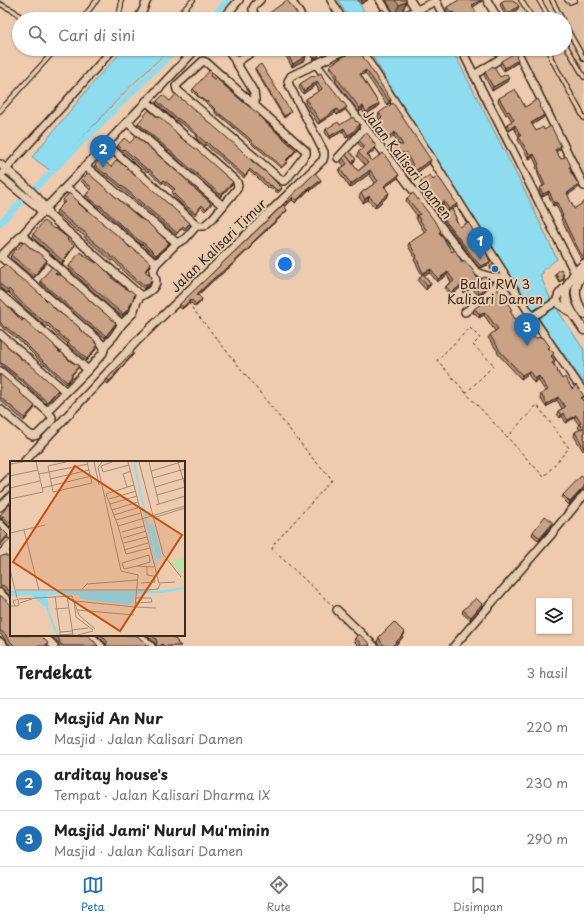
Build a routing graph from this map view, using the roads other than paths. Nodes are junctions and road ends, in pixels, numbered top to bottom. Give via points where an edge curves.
1 (97, 0) edge
2 (121, 0) edge
3 (146, 0) edge
4 (193, 0) edge
5 (239, 0) edge
6 (260, 0) edge
7 (291, 0) edge
8 (331, 0) edge
9 (380, 0) edge
10 (410, 0) edge
11 (436, 0) edge
12 (487, 0) edge
13 (521, 0) edge
14 (539, 0) edge
15 (552, 0) edge
16 (568, 0) edge
17 (575, 0) edge
18 (0, 4) edge
19 (417, 11) joint
20 (15, 12) edge
21 (88, 12) edge
22 (120, 12) edge
23 (142, 12) edge
24 (182, 12) edge
25 (229, 12) edge
26 (253, 12) edge
27 (299, 12) edge
28 (338, 12) edge
29 (388, 12) edge
30 (442, 12) edge
31 (494, 12) edge
32 (529, 12) edge
33 (546, 12) edge
34 (558, 12) edge
35 (572, 37) edge
36 (50, 56) edge
37 (105, 56) edge
38 (189, 56) edge
39 (232, 56) edge
40 (245, 56) edge
41 (333, 56) edge
42 (365, 56) edge
43 (464, 56) edge
44 (505, 56) edge
45 (519, 56) edge
46 (551, 56) edge
47 (572, 56) edge
48 (584, 59) edge
49 (236, 62) junction
50 (316, 64) junction
51 (474, 75) junction
52 (584, 77) edge
53 (146, 101) junction
54 (255, 107) junction
55 (0, 112) edge
56 (584, 118) edge
57 (127, 122) junction
58 (365, 128) junction
59 (106, 144) junction
60 (338, 158) dead end
61 (85, 166) junction
62 (3, 167) edge
63 (0, 176) edge
64 (584, 186) edge
65 (66, 187) junction
66 (35, 200) junction
67 (223, 206) junction
68 (46, 212) junction
69 (197, 225) junction
70 (22, 235) junction
71 (177, 243) junction
72 (0, 257) edge
73 (156, 264) junction
74 (584, 264) edge
75 (584, 272) edge
76 (575, 273) junction
77 (504, 278) junction
78 (581, 281) edge
79 (567, 286) junction
80 (0, 294) edge
81 (141, 296) junction
82 (555, 301) junction
83 (465, 312) dead end
84 (573, 314) junction
85 (584, 314) edge
86 (533, 316) junction
87 (122, 324) junction
88 (582, 324) edge
89 (0, 334) edge
90 (104, 346) junction
91 (88, 370) junction
92 (0, 371) edge
93 (66, 392) junction
94 (584, 393) edge
95 (0, 409) edge
96 (47, 412) junction
97 (25, 461) edge
98 (10, 477) edge
99 (0, 488) edge
100 (584, 495) edge
101 (10, 497) edge
102 (0, 507) edge
103 (0, 524) edge
104 (10, 534) edge
105 (10, 545) edge
106 (2, 553) edge
107 (0, 593) edge
108 (10, 603) edge
109 (335, 608) road end
110 (43, 636) edge
111 (91, 636) edge
112 (141, 636) edge
113 (0, 642) edge
114 (4, 646) edge
115 (54, 646) edge
116 (102, 646) edge
117 (151, 646) edge
118 (374, 646) edge
119 (454, 646) edge

1 - 21 lane
2 - 22 lane
3 - 23 street
4 - 24 lane
5 - 25 street
6 - 26 street via 253,6
7 - 27 street
8 - 28 street
9 - 29 street
10 - 19 street
11 - 19 street
11 - 30 street
12 - 31 street
13 - 32 lane
14 - 33 lane
15 - 34 lane
16 - 17 lane
18 - 20 lane
35 - 48 lane
36 - 55 lane
37 - 62 street
38 - 53 street
39 - 49 street
40 - 49 street
41 - 50 street, Jalan Kalisari Timur
42 - 77 street, Jalan Kalisari Damen via 423,145
43 - 51 street
44 - 51 street
45 - 64 street
46 - 56 lane
47 - 52 lane
49 - 54 street via 254,92
50 - 58 street, Jalan Kalisari Damen
50 - 97 street, Jalan Kalisari Timur via 292,76 288,81 324,152 324,160 136,342
51 - 76 street
53 - 57 street
53 - 67 street via 237,182 237,189
54 - 54 street via 306,151 285,181 280,180 177,90 176,86 203,61
57 - 59 street
57 - 67 street
58 - 60 street
58 - 77 street, Jalan Kalisari Damen via 472,267 483,275
59 - 61 street
59 - 69 street
61 - 65 street
61 - 71 street
62 - 63 street
62 - 66 street
63 - 66 street
65 - 68 street
65 - 73 street
66 - 68 street
67 - 69 street via 207,224 202,227
68 - 70 street
68 - 81 street
69 - 71 street via 185,239
70 - 72 street
70 - 87 street
71 - 73 street
72 - 90 street
73 - 81 street via 153,270 156,282 153,288
74 - 76 street
75 - 78 street
76 - 79 street
77 - 83 street
77 - 86 street, Jalan Kalisari Damen
78 - 85 street via 575,293 579,308
79 - 82 street
79 - 84 street via 565,297
80 - 91 street
81 - 87 street via 133,313
82 - 84 street
82 - 86 street
84 - 88 street
86 - 94 street, Jalan Kalisari Damen
87 - 90 street
89 - 93 street
90 - 91 street via 103,353
91 - 93 street
92 - 96 street
93 - 96 street
95 - 96 street via 34,436 52,420
98 - 99 street
100 - 119 street
101 - 102 street
103 - 104 street
105 - 106 street
107 - 108 street
109 - 118 street
110 - 115 street
111 - 116 street
112 - 117 street
113 - 114 street

